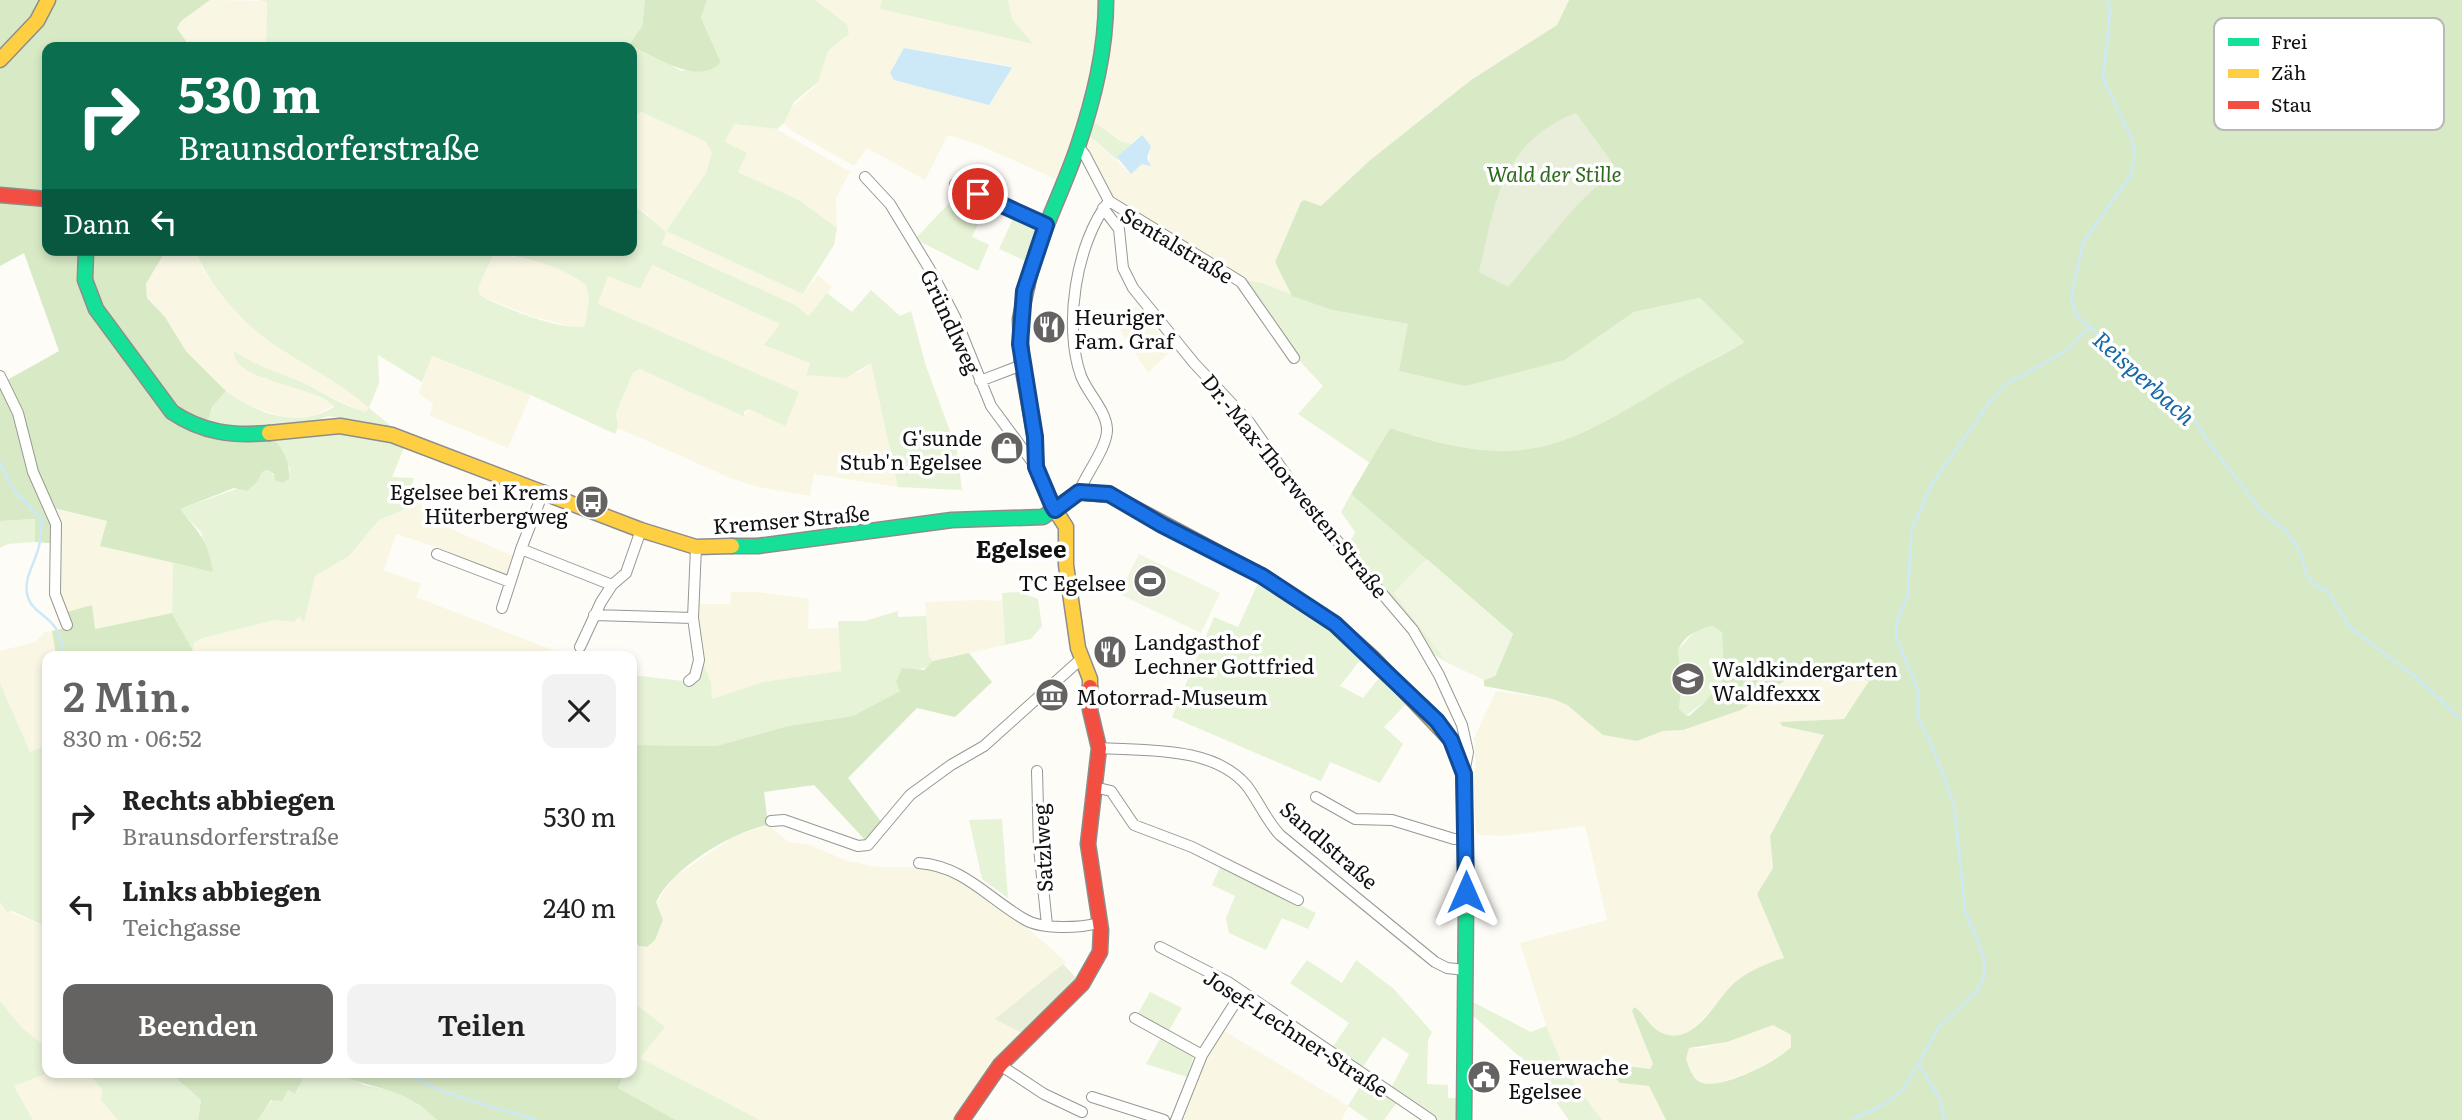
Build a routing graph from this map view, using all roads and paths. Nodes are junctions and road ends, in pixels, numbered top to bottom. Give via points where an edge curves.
1 (48, 0) edge
2 (1106, 0) edge
3 (0, 60) edge
4 (1077, 146) junction
5 (865, 177) dead end
6 (955, 184) dead end
7 (0, 195) edge
8 (42, 199) edge
9 (1106, 205) junction
10 (1046, 225) junction
11 (86, 256) edge
12 (1294, 358) dead end
13 (1021, 365) junction
14 (0, 376) edge
15 (980, 381) junction
16 (1036, 467) junction
17 (544, 491) junction
18 (1079, 492) junction
19 (1055, 510) junction
20 (641, 530) junction
21 (696, 547) junction
22 (521, 549) junction
23 (437, 554) dead end
24 (510, 582) junction
25 (612, 585) junction
26 (502, 608) dead end
27 (594, 615) junction
28 (693, 618) junction
29 (67, 625) dead end
30 (580, 647) dead end
31 (1080, 659) junction
32 (689, 681) dead end
33 (1099, 748) junction
34 (1037, 771) dead end
35 (1464, 774) junction
36 (1094, 788) junction
37 (1316, 797) dead end
38 (771, 821) dead end
39 (1467, 839) junction
40 (919, 863) dead end
41 (1298, 900) dead end
42 (1099, 923) junction
43 (1047, 925) junction
44 (1160, 947) dead end
45 (1465, 970) junction
46 (1242, 992) junction
47 (1135, 1018) dead end
48 (1202, 1055) junction
49 (1000, 1065) junction
50 (1092, 1097) dead end
51 (1082, 1112) dead end
52 (967, 1119) edge
53 (1164, 1120) edge
54 (1176, 1120) edge
55 (1431, 1120) edge
56 (1464, 1120) edge

1 - 3 street via 37,21
2 - 4 street via 1106,40
4 - 9 street, Dr.-Max-Thorwesten-Straße
4 - 10 street
5 - 15 street, Gründlweg via 890,204 948,302
6 - 10 street
7 - 8 street
9 - 12 street, Sentalstraße via 1241,282
9 - 18 street via 1089,235 1077,277 1075,337 1082,378 1102,414 1107,434
9 - 35 street, Dr.-Max-Thorwesten-Straße via 1119,229 1123,268 1133,288 1249,422 1311,510 1418,639 1465,732 1468,765
10 - 13 street via 1024,291
11 - 17 street, Kremser Straße via 85,281 96,309 152,387 188,424 232,436 340,426 380,432
13 - 15 street
13 - 16 street
14 - 29 street via 56,524 55,594
15 - 16 street, Gründlweg via 991,405
16 - 19 street
17 - 20 street, Kremser Straße
17 - 22 street
18 - 19 street
18 - 35 street via 1109,494 1262,576 1335,624 1437,721 1451,740
19 - 21 street, Kremser Straße via 1035,518 952,520 758,546
19 - 31 street via 1066,527 1066,565
20 - 21 street, Kremser Straße
20 - 25 street via 626,573
21 - 28 street
22 - 24 street
22 - 25 street
23 - 24 street
24 - 26 street
25 - 27 street
27 - 28 street
27 - 30 street
28 - 32 street via 699,660
31 - 33 street via 1090,679 1090,710
31 - 38 street via 984,746 910,795 868,845 858,846 784,820
33 - 36 street
33 - 45 street, Sandlstraße via 1189,755 1218,764 1247,786 1280,835 1435,962
34 - 43 street, Satzlweg
35 - 39 street
36 - 41 street via 1111,791 1134,825 1192,847
36 - 42 street via 1088,844
37 - 39 street via 1355,819 1392,820
39 - 45 street
40 - 43 street, Satzlweg via 951,870 1023,919
42 - 43 street, Satzlweg
42 - 49 street via 1100,952 1088,975
44 - 46 street, Josef-Lechner-Straße
45 - 56 street
46 - 48 street
46 - 55 street, Josef-Lechner-Straße
47 - 48 street
48 - 54 street
49 - 51 street
49 - 52 street
50 - 53 street

